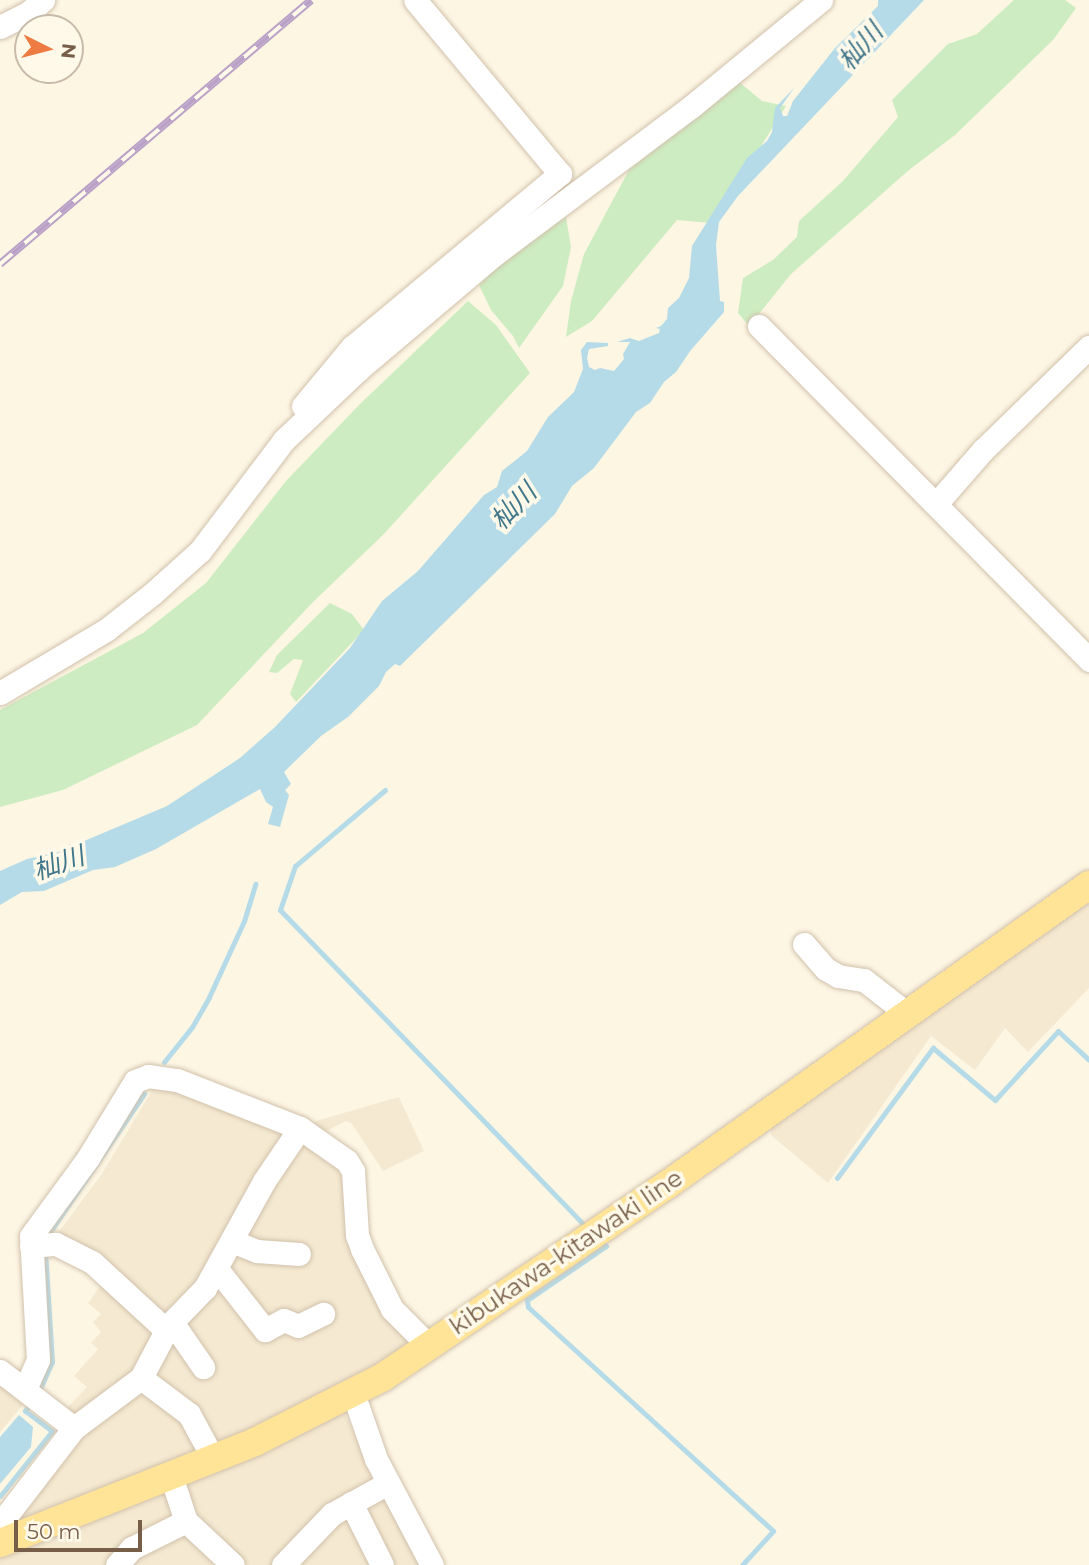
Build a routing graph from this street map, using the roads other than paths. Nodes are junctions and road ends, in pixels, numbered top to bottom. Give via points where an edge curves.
1 (43, 0) edge
2 (415, 0) edge
3 (821, 0) edge
4 (0, 27) edge
5 (759, 326) dead end
6 (1089, 347) edge
7 (284, 440) junction
8 (936, 504) junction
9 (1089, 660) edge
10 (0, 692) edge
11 (1089, 885) edge
12 (804, 944) dead end
13 (909, 1015) junction
14 (300, 1128) junction
15 (232, 1241) junction
16 (31, 1246) junction
17 (299, 1254) dead end
18 (217, 1269) junction
19 (323, 1314) dead end
20 (169, 1326) junction
21 (428, 1345) junction
22 (203, 1367) dead end
23 (0, 1371) edge
24 (141, 1378) junction
25 (353, 1393) junction
26 (32, 1394) junction
27 (74, 1428) junction
28 (214, 1460) junction
29 (171, 1476) junction
30 (388, 1483) junction
31 (351, 1503) junction
32 (186, 1521) junction
33 (0, 1524) edge
34 (0, 1543) edge
35 (117, 1565) edge
36 (233, 1565) edge
37 (283, 1565) edge
38 (382, 1565) edge
39 (432, 1565) edge

1 - 4 street
2 - 7 street via 560,174 352,347 308,398
3 - 7 street via 692,106 495,254 360,368
5 - 8 street
6 - 8 street via 983,450
7 - 10 street via 200,551 152,594 106,630
8 - 9 street
11 - 13 main road, kibukawa-kitawaki line
12 - 13 street via 826,970 864,980
13 - 21 main road, kibukawa-kitawaki line
14 - 15 street via 264,1181
14 - 16 street via 165,1076 135,1081 88,1158 31,1237
14 - 21 street via 347,1161 353,1171 362,1250 393,1309
15 - 17 street via 257,1251
15 - 18 street
16 - 20 street via 55,1244 92,1262
16 - 26 street via 38,1360
18 - 19 street via 265,1330 284,1320 298,1326
18 - 20 street
20 - 22 street
20 - 24 street
21 - 25 main road, kibukawa-kitawaki line
23 - 26 street
24 - 27 street
24 - 28 street via 189,1414
25 - 28 main road, kibukawa-kitawaki line
25 - 30 street
26 - 27 street
27 - 33 street
28 - 29 main road, kibukawa-kitawaki line
29 - 32 street
29 - 34 main road, kibukawa-kitawaki line
30 - 31 street
30 - 39 street
31 - 37 street via 332,1514
31 - 38 street
32 - 35 street via 132,1548
32 - 36 street

